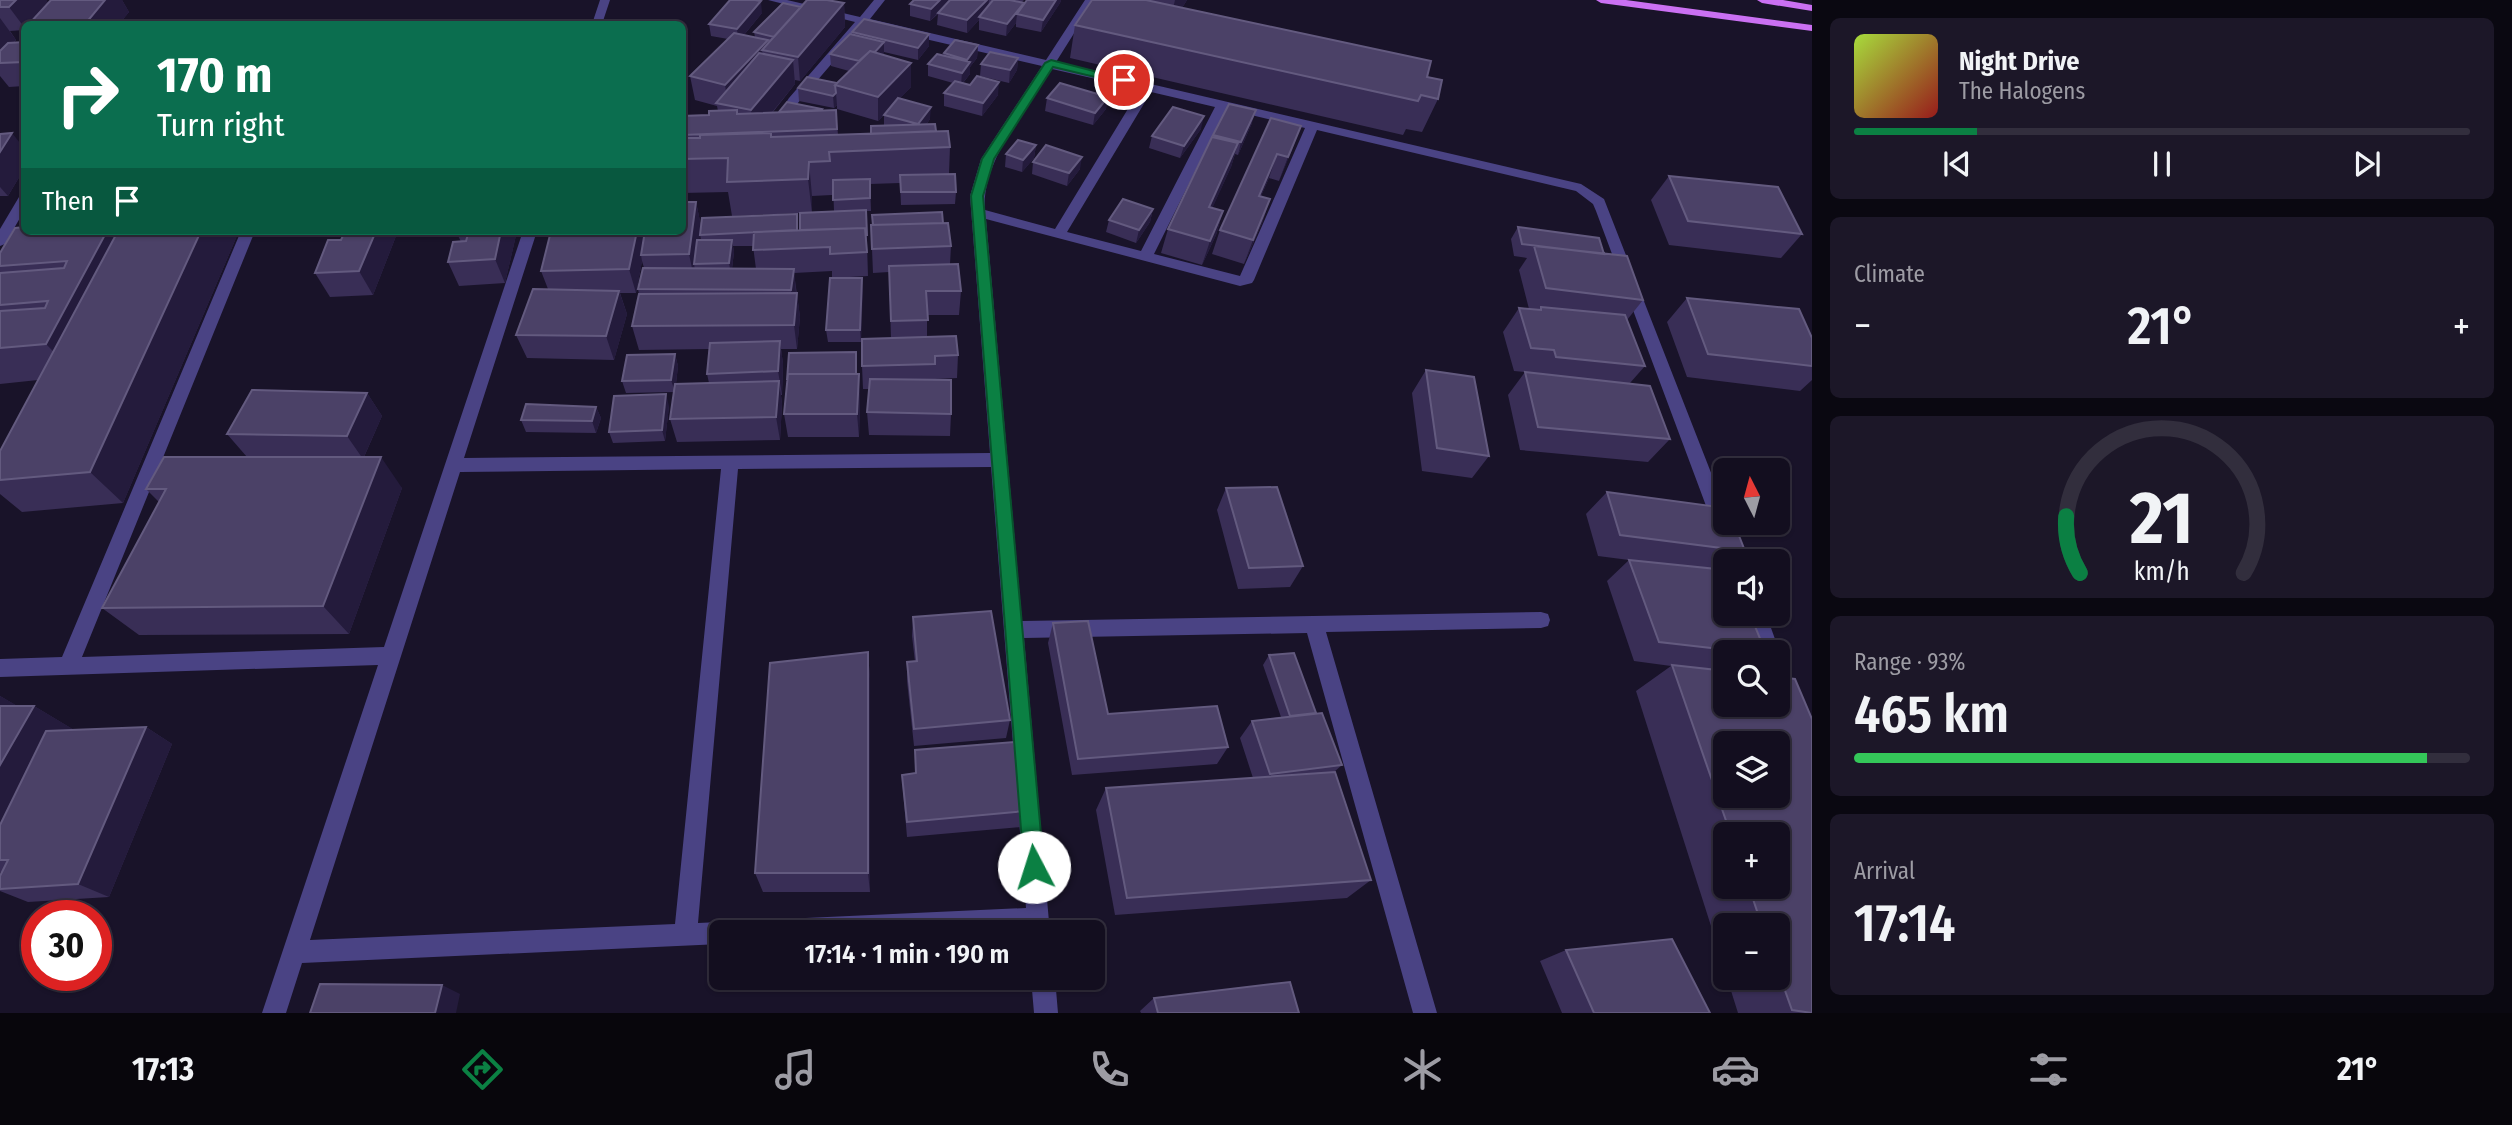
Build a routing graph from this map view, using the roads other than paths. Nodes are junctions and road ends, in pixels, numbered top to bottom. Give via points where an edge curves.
1 (605, 0) edge
2 (880, 0) edge
3 (1090, 0) edge
4 (1601, 0) edge
5 (1762, 0) edge
6 (781, 3) edge
7 (1812, 8) edge
8 (861, 20) junction
9 (598, 21) edge
10 (1812, 28) edge
11 (1051, 63) junction
12 (1148, 86) junction
13 (793, 101) edge
14 (1223, 103) junction
15 (1313, 124) junction
16 (978, 213) junction
17 (20, 214) edge
18 (0, 215) edge
19 (1059, 234) junction
20 (246, 235) edge
21 (529, 235) edge
22 (0, 241) edge
23 (1145, 257) junction
24 (999, 460) junction
25 (730, 463) junction
26 (453, 465) junction
27 (1731, 549) edge
28 (1541, 620) dead end
29 (1314, 624) junction
30 (1015, 630) junction
31 (391, 656) junction
32 (68, 666) junction
33 (0, 668) edge
34 (1039, 920) edge
35 (709, 933) edge
36 (685, 934) junction
37 (293, 952) junction
38 (1044, 990) edge
39 (274, 1013) edge
40 (1046, 1013) edge
41 (1425, 1013) edge

1 - 9 street
2 - 8 street
3 - 11 street
4 - 10 main road
5 - 7 main road
6 - 8 street
8 - 11 street
8 - 13 street
11 - 12 street
11 - 16 street via 988,159 978,185
12 - 14 street
12 - 19 street
14 - 15 street
14 - 23 street
15 - 23 street via 1247,280
15 - 27 street via 1567,184 1599,202
16 - 19 street
16 - 24 street
17 - 18 street
17 - 22 street
19 - 23 street
20 - 32 street
21 - 26 street
24 - 25 street
24 - 30 street
25 - 26 street
25 - 36 street
26 - 31 street
28 - 29 street
29 - 30 street
29 - 41 street
30 - 34 street
31 - 32 street
31 - 37 street
32 - 33 street
35 - 36 street
36 - 37 street
37 - 39 street
38 - 40 street

